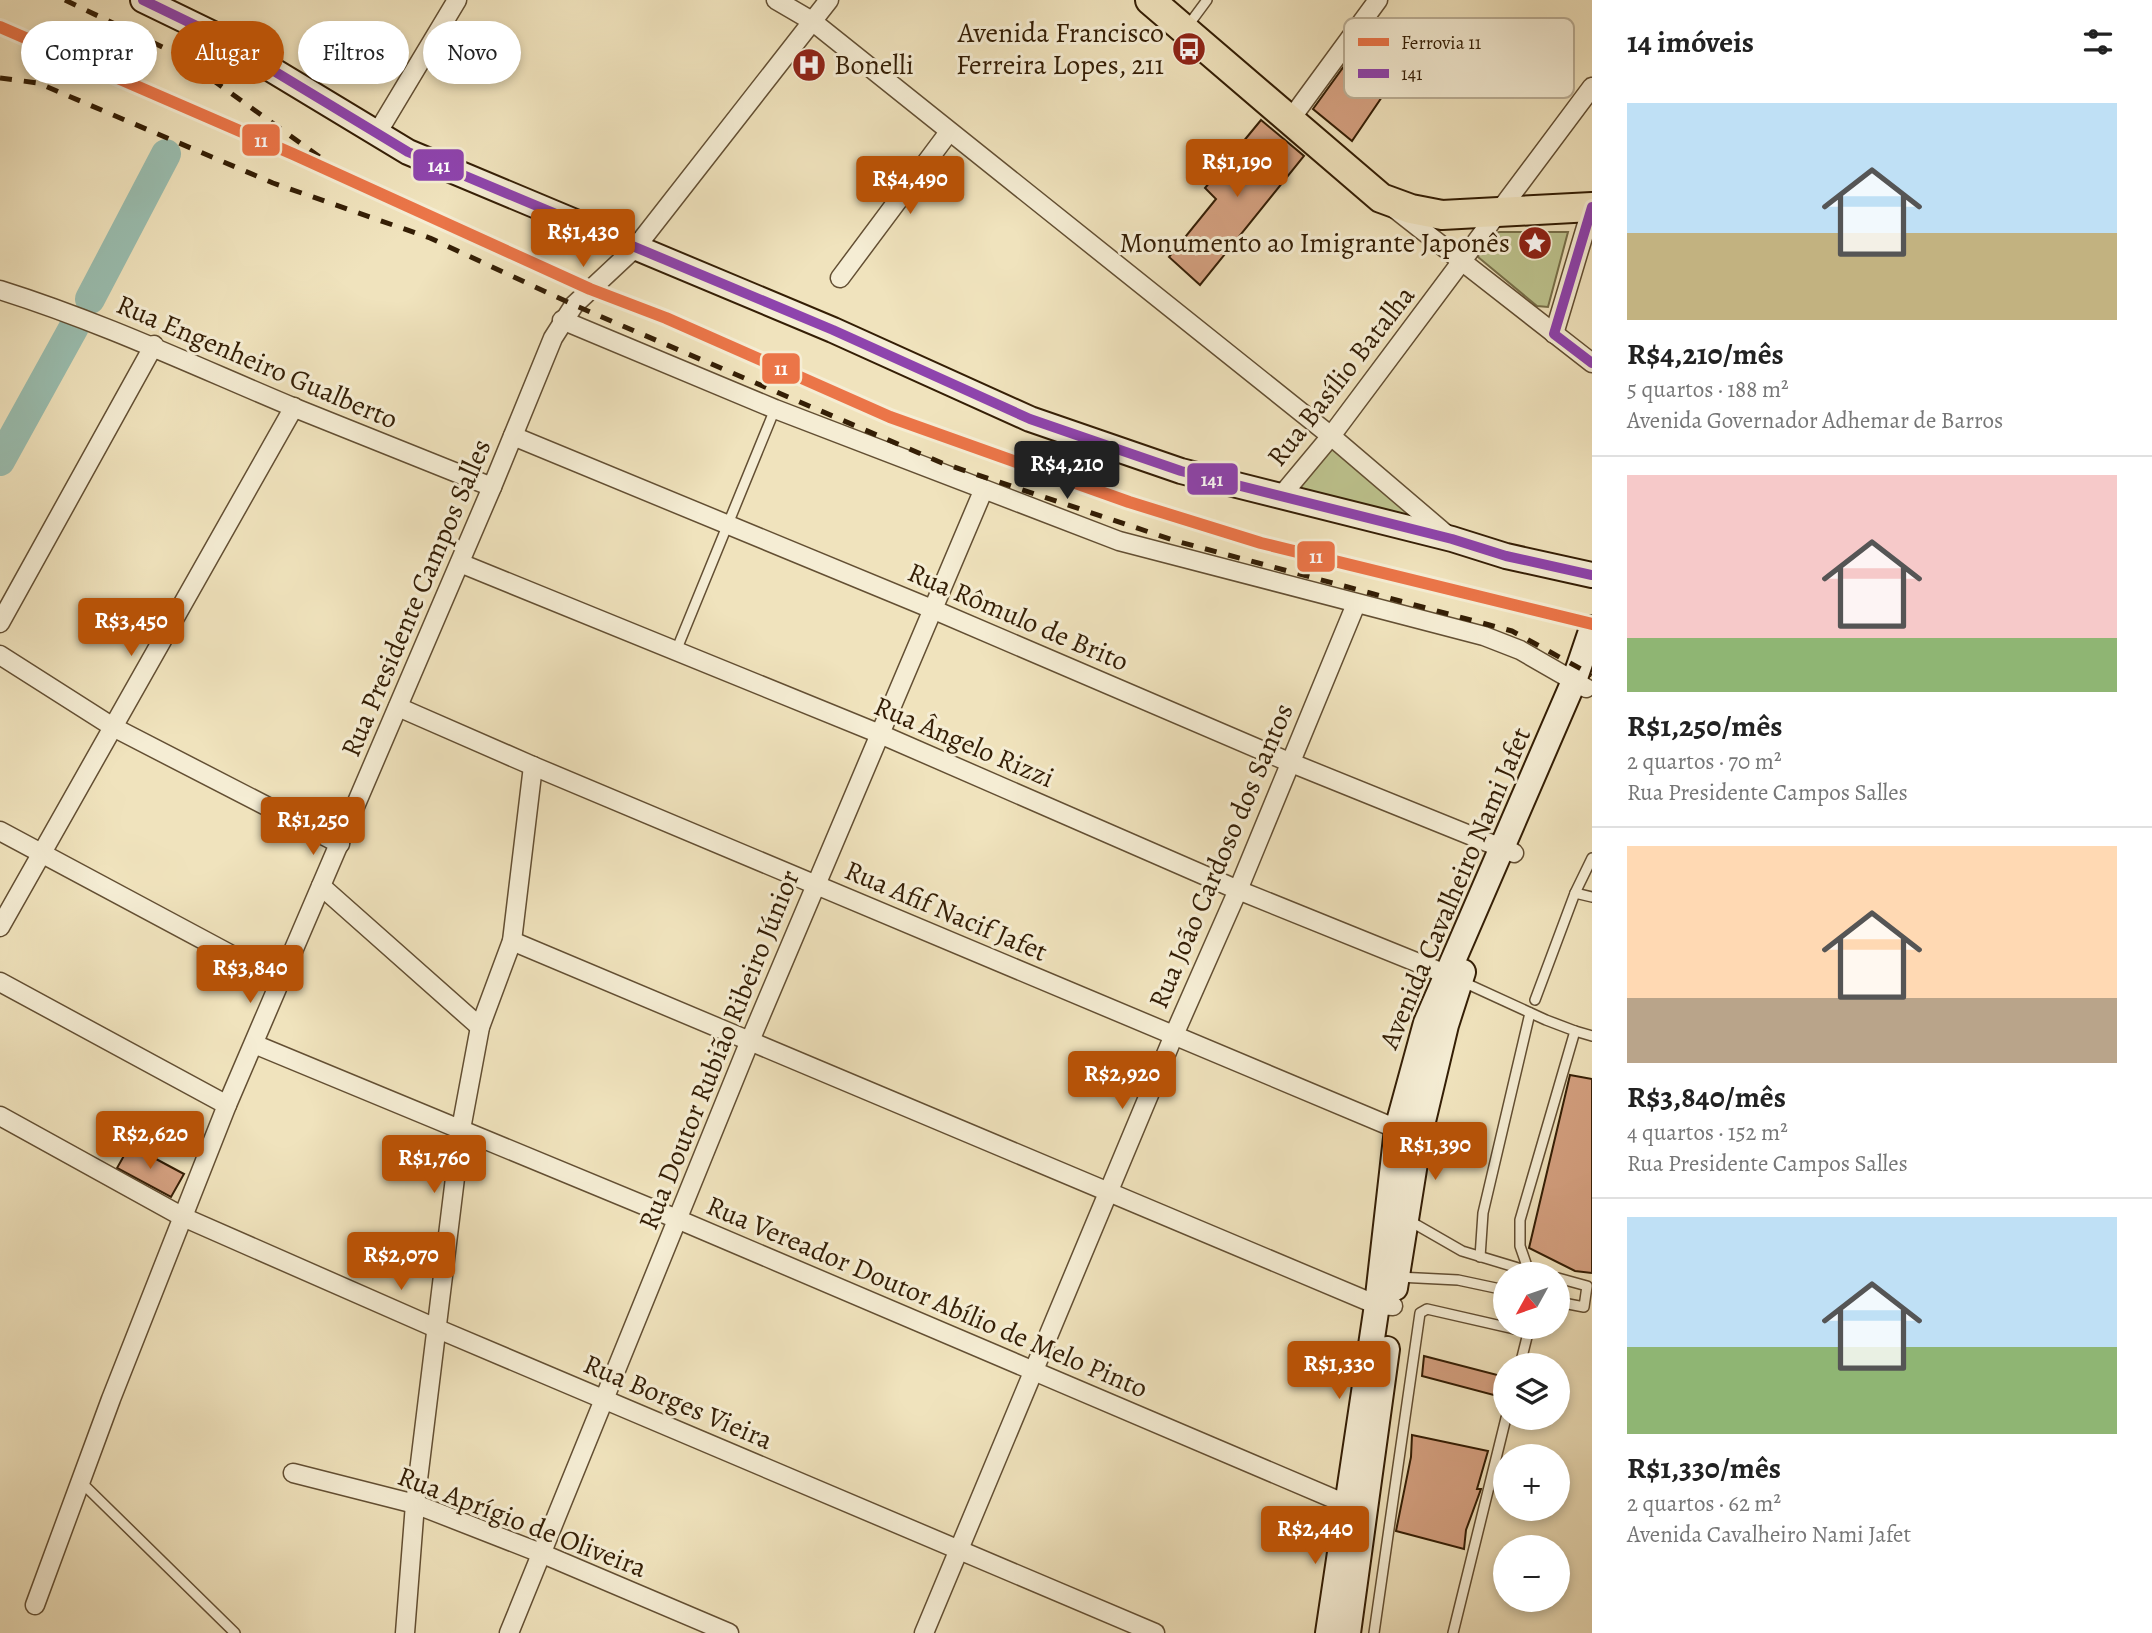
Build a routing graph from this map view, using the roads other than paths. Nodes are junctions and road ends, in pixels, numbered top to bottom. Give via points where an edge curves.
1 (143, 0) edge
2 (176, 0) edge
3 (457, 0) edge
4 (776, 0) edge
5 (829, 0) edge
6 (1150, 0) edge
7 (1207, 0) edge
8 (1378, 0) edge
9 (1365, 18) edge
10 (188, 21) edge
11 (203, 21) edge
12 (813, 21) junction
13 (1185, 29) junction
14 (1344, 46) edge
15 (284, 76) edge
16 (1592, 87) edge
17 (1290, 120) junction
18 (950, 132) junction
19 (376, 135) junction
20 (1381, 198) junction
21 (1496, 214) junction
22 (1590, 217) edge
23 (636, 247) junction
24 (1462, 263) junction
25 (840, 278) dead end
26 (0, 290) edge
27 (562, 320) junction
28 (1554, 334) junction
29 (154, 345) junction
30 (1584, 353) edge
31 (1592, 363) edge
32 (295, 407) junction
33 (775, 409) junction
34 (513, 436) junction
35 (1331, 436) junction
36 (492, 487) junction
37 (984, 491) junction
38 (1281, 496) junction
39 (726, 524) junction
40 (1452, 539) junction
41 (460, 563) junction
42 (1588, 578) edge
43 (1356, 604) junction
44 (932, 609) junction
45 (0, 624) edge
46 (1592, 628) edge
47 (676, 651) junction
48 (0, 655) edge
49 (1584, 679) edge
50 (398, 707) junction
51 (114, 727) junction
52 (880, 734) junction
53 (1289, 762) junction
54 (533, 766) junction
55 (0, 831) edge
56 (340, 844) junction
57 (1508, 849) junction
58 (43, 852) junction
59 (1592, 858) edge
60 (816, 884) junction
61 (321, 886) junction
62 (1238, 890) junction
63 (1575, 893) junction
64 (1592, 897) edge
65 (0, 926) edge
66 (512, 941) junction
67 (1453, 977) junction
68 (0, 982) edge
69 (282, 982) junction
70 (1535, 1000) dead end
71 (1530, 1013) junction
72 (480, 1027) junction
73 (1576, 1031) junction
74 (1174, 1035) junction
75 (1592, 1036) edge
76 (749, 1043) junction
77 (254, 1044) junction
78 (227, 1105) junction
79 (0, 1116) edge
80 (461, 1129) junction
81 (1397, 1129) junction
82 (1109, 1193) junction
83 (183, 1217) junction
84 (677, 1219) junction
85 (1406, 1219) junction
86 (1480, 1257) junction
87 (1497, 1262) edge
88 (1528, 1262) edge
89 (1397, 1277) junction
90 (1570, 1281) edge
91 (1493, 1287) edge
92 (1570, 1304) edge
93 (1385, 1306) junction
94 (1493, 1322) edge
95 (438, 1329) junction
96 (1033, 1371) junction
97 (605, 1401) junction
98 (1503, 1430) edge
99 (293, 1473) dead end
100 (81, 1482) junction
101 (415, 1504) junction
102 (1346, 1504) junction
103 (957, 1548) junction
104 (543, 1554) junction
105 (35, 1605) dead end
106 (235, 1633) edge
107 (405, 1633) edge
108 (509, 1633) edge
109 (729, 1633) edge
110 (924, 1633) edge
111 (1155, 1633) edge
112 (1328, 1633) edge
113 (1348, 1633) edge
114 (1374, 1633) edge
115 (1453, 1633) edge

1 - 10 main road
2 - 11 main road
3 - 19 street
4 - 12 street
5 - 12 street, Rua Presidente Campos Salles
6 - 13 main road
7 - 13 lane
8 - 9 street
12 - 18 street
12 - 23 street, Rua Presidente Campos Salles
13 - 17 main road
14 - 17 street
15 - 19 main road
16 - 21 street, Rua Basílio Batalha
17 - 20 main road
18 - 25 street
18 - 35 street
19 - 23 main road
20 - 21 main road via 1442,215
20 - 24 street
21 - 22 main road
21 - 24 street, Rua Basílio Batalha
22 - 28 street
23 - 27 street, Rua Presidente Campos Salles
23 - 38 main road via 1030,419 1181,471
24 - 28 street
24 - 35 street, Rua Basílio Batalha
26 - 29 street, Rua Engenheiro Gualberto
27 - 33 street
27 - 34 street, Rua Presidente Campos Salles
28 - 30 street
29 - 32 street, Rua Engenheiro Gualberto
29 - 45 street
30 - 31 street
32 - 36 street, Rua Engenheiro Gualberto
32 - 51 street
33 - 37 street
33 - 39 lane
34 - 36 street, Rua Presidente Campos Salles
34 - 39 street, Rua Rômulo de Brito
35 - 38 street, Rua Basílio Batalha
35 - 40 street
36 - 41 street, Rua Presidente Campos Salles
37 - 43 street via 1119,541
37 - 44 street, Rua Doutor Rubião Ribeiro Júnior
38 - 40 main road
39 - 44 street, Rua Rômulo de Brito
39 - 47 lane
40 - 42 main road
41 - 47 street, Rua Ângelo Rizzi
41 - 50 street, Rua Presidente Campos Salles
43 - 49 street via 1484,636
43 - 53 street, Rua João Cardoso dos Santos
44 - 52 street, Rua Doutor Rubião Ribeiro Júnior
44 - 53 street, Rua Rômulo de Brito
46 - 49 main road, Avenida Cavalheiro Nami Jafet
47 - 52 street, Rua Ângelo Rizzi
48 - 51 street
49 - 57 main road, Avenida Cavalheiro Nami Jafet
50 - 54 street, Rua Afif Nacif Jafet
50 - 56 street, Rua Presidente Campos Salles
51 - 56 street
51 - 58 street
52 - 60 street, Rua Doutor Rubião Ribeiro Júnior
52 - 62 street, Rua Ângelo Rizzi
53 - 57 street, Rua Rômulo de Brito
53 - 62 street, Rua João Cardoso dos Santos
54 - 60 street, Rua Afif Nacif Jafet
54 - 66 street
55 - 58 street
56 - 61 street, Rua Presidente Campos Salles
57 - 67 main road, Avenida Cavalheiro Nami Jafet
58 - 65 street
58 - 69 street
59 - 63 lane
60 - 74 street, Rua Afif Nacif Jafet
60 - 76 street, Rua Doutor Rubião Ribeiro Júnior
61 - 69 street, Rua Presidente Campos Salles
61 - 72 street
62 - 67 street, Rua Ângelo Rizzi
62 - 74 street, Rua João Cardoso dos Santos
63 - 64 lane
63 - 70 lane
66 - 72 street
66 - 76 street
67 - 71 lane
67 - 81 main road, Avenida Cavalheiro Nami Jafet via 1426,1023
67 - 85 main road, Avenida Cavalheiro Nami Jafet
68 - 78 street
69 - 77 street, Rua Presidente Campos Salles
71 - 73 lane
71 - 86 lane via 1483,1213
72 - 80 street
73 - 75 lane
73 - 88 lane via 1520,1220 1520,1246
74 - 81 street, Rua Afif Nacif Jafet
74 - 82 street, Rua João Cardoso dos Santos
76 - 82 street
76 - 84 street, Rua Doutor Rubião Ribeiro Júnior
77 - 78 street, Rua Presidente Campos Salles
77 - 80 street, Rua Vereador Doutor Abílio de Melo Pinto
78 - 83 street, Rua Presidente Campos Salles
79 - 83 street, Rua Borges Vieira
80 - 84 street, Rua Vereador Doutor Abílio de Melo Pinto
80 - 95 street
81 - 93 main road, Avenida Cavalheiro Nami Jafet
82 - 93 street
82 - 96 street, Rua João Cardoso dos Santos
83 - 95 street, Rua Borges Vieira
83 - 100 street, Rua Presidente Campos Salles
84 - 96 street, Rua Vereador Doutor Abílio de Melo Pinto
84 - 97 street, Rua Doutor Rubião Ribeiro Júnior
85 - 86 lane via 1444,1243
85 - 89 main road, Avenida Cavalheiro Nami Jafet
86 - 87 lane
89 - 91 lane via 1458,1280
89 - 93 main road, Avenida Cavalheiro Nami Jafet
90 - 92 lane via 1587,1286 1584,1307
93 - 102 main road, Avenida Cavalheiro Nami Jafet
93 - 113 main road, Avenida Cavalheiro Nami Jafet
94 - 114 lane via 1427,1309 1420,1313
95 - 97 street, Rua Borges Vieira
95 - 101 street
96 - 102 street, Rua Vereador Doutor Abílio de Melo Pinto
96 - 103 street, Rua João Cardoso dos Santos
97 - 103 street, Rua Borges Vieira
97 - 104 street, Rua Doutor Rubião Ribeiro Júnior
98 - 115 lane
99 - 101 street, Rua Aprígio de Oliveira
100 - 105 street, Rua Presidente Campos Salles
100 - 106 lane
101 - 104 street, Rua Aprígio de Oliveira
101 - 107 street
102 - 112 main road, Avenida Cavalheiro Nami Jafet
103 - 110 street, Rua João Cardoso dos Santos
103 - 111 street, Rua Borges Vieira
104 - 108 street, Rua Doutor Rubião Ribeiro Júnior
104 - 109 street, Rua Aprígio de Oliveira

